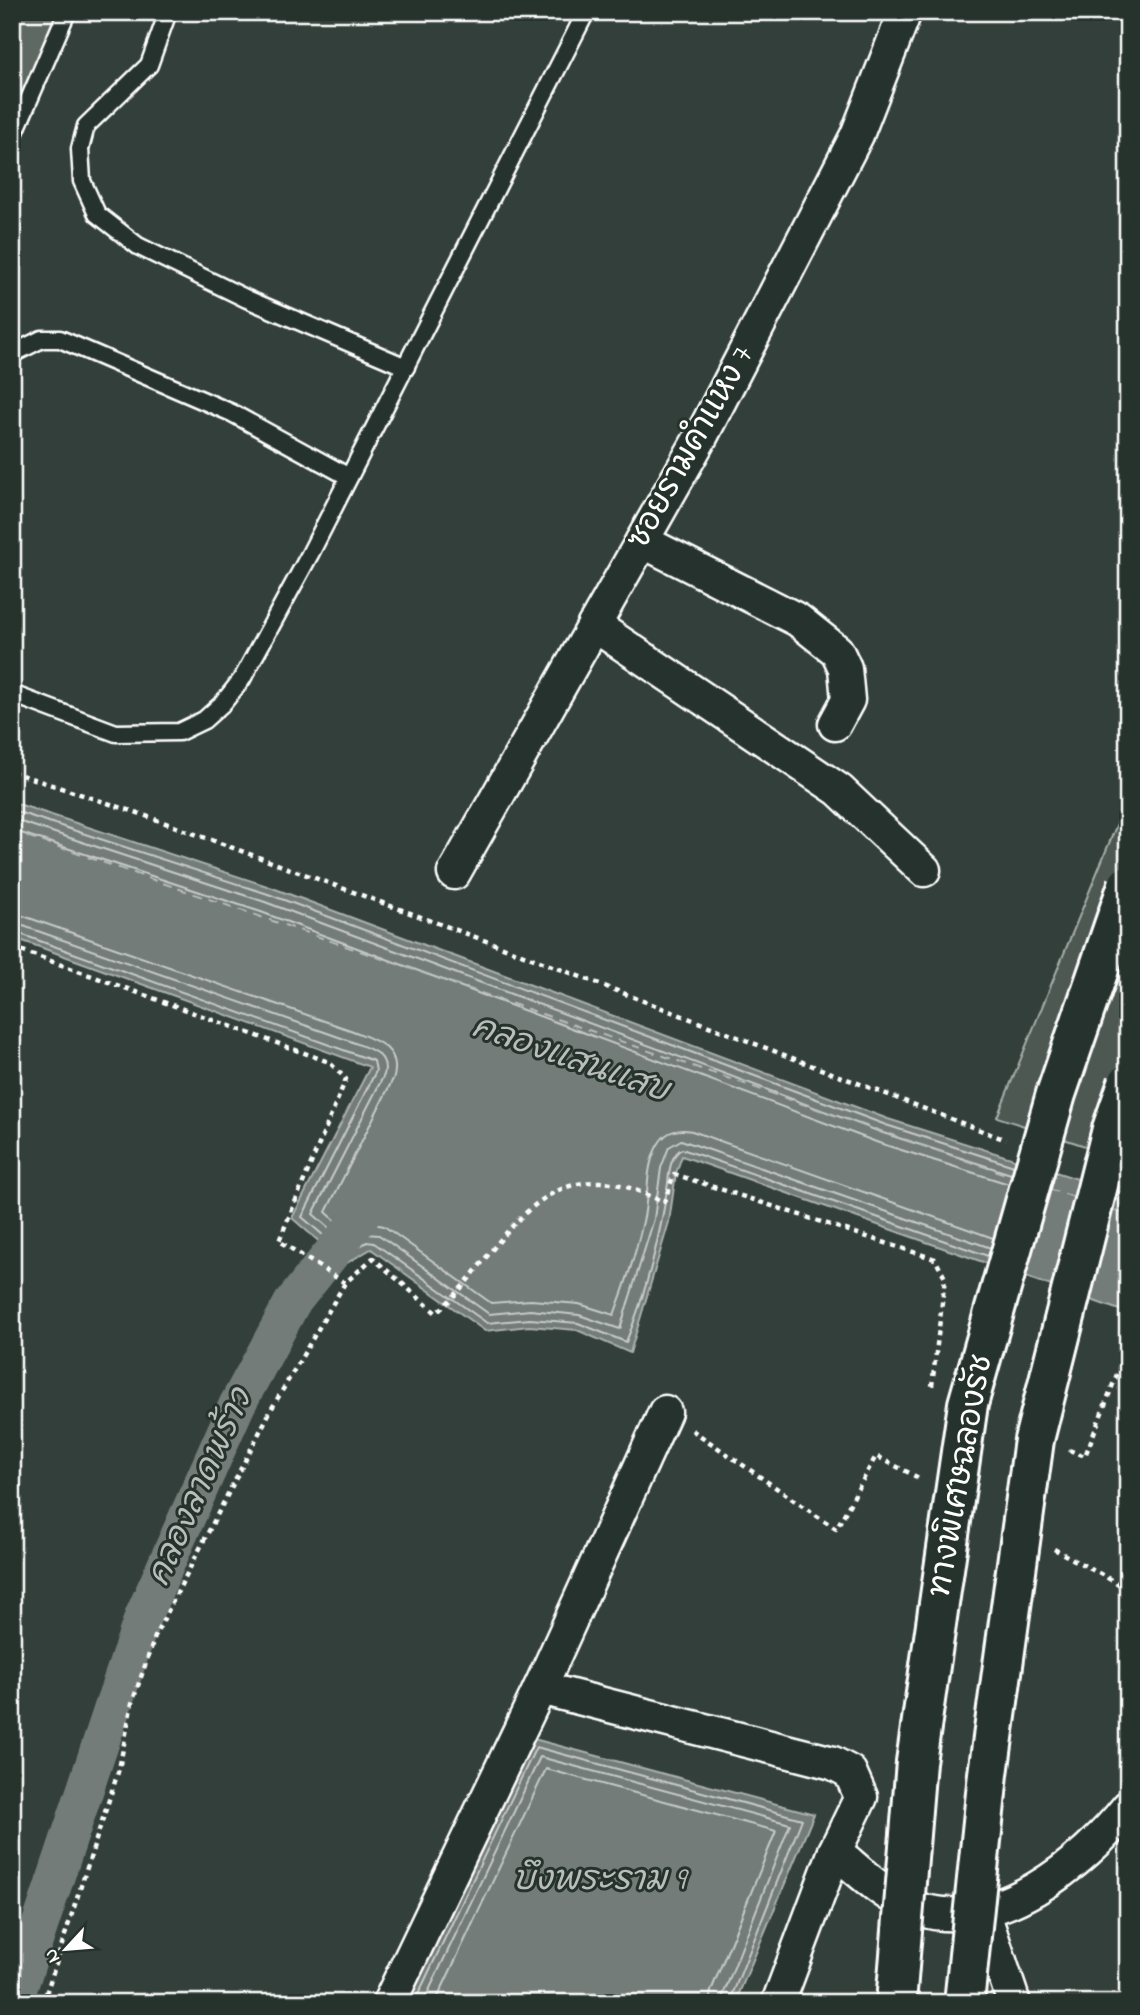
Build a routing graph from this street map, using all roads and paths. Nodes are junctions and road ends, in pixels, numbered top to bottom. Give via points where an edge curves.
1 (67, 12) edge
2 (168, 12) edge
3 (586, 12) edge
4 (905, 12) edge
5 (12, 139) edge
6 (12, 354) edge
7 (406, 368) junction
8 (349, 477) junction
9 (642, 541) junction
10 (594, 625) junction
11 (12, 694) edge
12 (835, 724) dead end
13 (12, 772) edge
14 (924, 870) dead end
15 (454, 873) dead end
16 (1128, 885) edge
17 (12, 947) edge
18 (1128, 1083) edge
19 (1016, 1143) dead end
20 (935, 1259) dead end
21 (345, 1283) junction
22 (665, 1412) joint
23 (925, 1482) dead end
24 (1049, 1546) dead end
25 (1128, 1589) edge
26 (540, 1688) junction
27 (1128, 1807) edge
28 (835, 1851) junction
29 (983, 1910) junction
30 (43, 2003) edge
31 (389, 2003) edge
32 (778, 2003) edge
33 (896, 2003) edge
34 (964, 2003) edge
35 (1014, 2003) edge

1 - 5 lane
2 - 7 lane via 149,65 86,127 80,149 82,181 97,214 138,246
3 - 7 lane
4 - 9 street, ซอยรามคำแหง 7 via 858,135 702,436
6 - 8 lane via 42,339 60,339 232,413
7 - 8 lane
8 - 11 lane via 242,679 204,720 179,732 116,733
9 - 10 street, ซอยรามคำแหง 7
9 - 12 street via 798,620 838,651 848,700
10 - 14 street via 839,790
10 - 15 street, ซอยรามคำแหง 7
13 - 19 path via 138,813 508,949
16 - 33 highway, ทางพิเศษฉลองรัช, bridge via 1055,1094 968,1404 916,1762
17 - 21 path via 329,1062 346,1079 279,1241
18 - 34 highway, ทางพิเศษฉลองรัช, bridge via 1112,1129 1034,1440 988,1774
20 - 21 path via 674,1174 664,1202 626,1186 596,1182 547,1197 528,1209 436,1313 373,1258
21 - 30 path via 272,1408 156,1634 132,1703 120,1769
22 - 23 path via 836,1528 876,1456
22 - 26 street
24 - 25 path
26 - 28 street via 844,1768 858,1784 861,1797
26 - 31 street
27 - 29 street via 1056,1875
28 - 29 street via 883,1891 915,1908 946,1915
28 - 32 street
29 - 35 street

